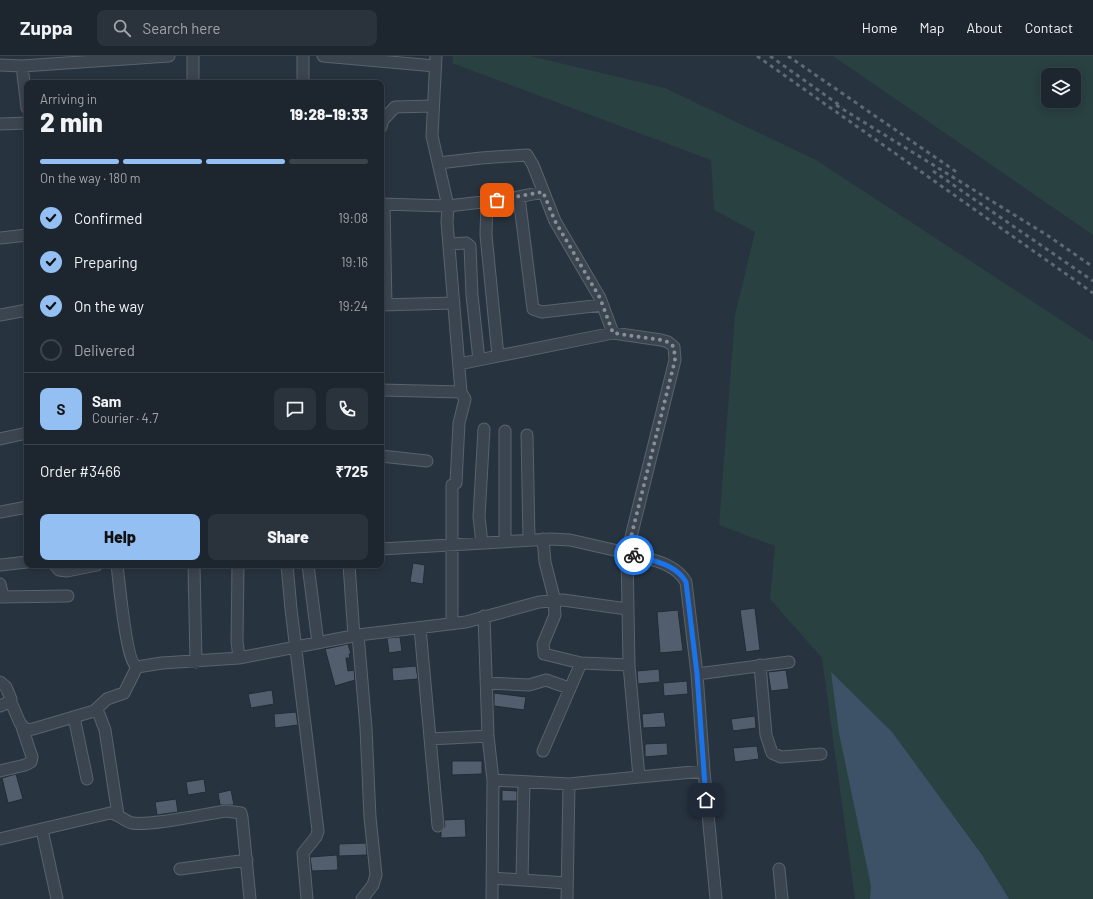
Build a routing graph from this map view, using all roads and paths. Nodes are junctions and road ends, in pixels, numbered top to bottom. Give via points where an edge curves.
1 (169, 56) edge
2 (192, 56) edge
3 (303, 56) edge
4 (323, 56) edge
5 (436, 61) edge
6 (0, 65) edge
7 (22, 66) junction
8 (193, 80) edge
9 (303, 80) edge
10 (24, 83) edge
11 (433, 106) junction
12 (384, 119) edge
13 (24, 123) edge
14 (0, 124) edge
15 (439, 163) junction
16 (543, 192) junction
17 (519, 197) junction
18 (487, 201) junction
19 (384, 204) edge
20 (448, 206) junction
21 (24, 235) edge
22 (0, 238) edge
23 (449, 244) junction
24 (454, 303) junction
25 (384, 305) edge
26 (602, 305) junction
27 (24, 311) edge
28 (0, 315) edge
29 (613, 333) junction
30 (498, 356) junction
31 (479, 360) junction
32 (459, 364) junction
33 (384, 390) edge
34 (461, 392) junction
35 (484, 429) dead end
36 (505, 431) dead end
37 (24, 434) edge
38 (527, 435) dead end
39 (0, 439) edge
40 (384, 456) edge
41 (427, 461) dead end
42 (24, 508) edge
43 (0, 512) edge
44 (529, 539) junction
45 (543, 539) junction
46 (504, 541) junction
47 (482, 543) junction
48 (452, 546) junction
49 (384, 549) edge
50 (627, 553) junction
51 (24, 562) edge
52 (0, 565) edge
53 (57, 568) edge
54 (82, 568) edge
55 (117, 568) edge
56 (194, 568) edge
57 (238, 568) edge
58 (287, 568) edge
59 (308, 568) edge
60 (349, 568) edge
61 (0, 584) edge
62 (68, 596) dead end
63 (2, 597) edge
64 (555, 601) junction
65 (627, 609) junction
66 (484, 616) junction
67 (452, 623) junction
68 (420, 628) junction
69 (356, 636) junction
70 (318, 643) junction
71 (296, 647) junction
72 (239, 658) junction
73 (196, 662) junction
74 (788, 662) dead end
75 (581, 663) junction
76 (629, 665) junction
77 (760, 665) junction
78 (136, 667) junction
79 (697, 674) junction
80 (0, 682) edge
81 (486, 683) junction
82 (569, 688) junction
83 (10, 700) junction
84 (0, 706) edge
85 (94, 711) junction
86 (74, 717) junction
87 (22, 727) junction
88 (488, 736) junction
89 (430, 739) junction
90 (543, 751) dead end
91 (821, 754) dead end
92 (0, 771) edge
93 (704, 771) junction
94 (640, 777) junction
95 (87, 779) dead end
96 (493, 780) junction
97 (524, 782) junction
98 (569, 784) junction
99 (118, 815) junction
100 (438, 826) dead end
101 (42, 830) junction
102 (0, 839) edge
103 (247, 860) junction
104 (180, 869) dead end
105 (779, 869) dead end
106 (492, 878) junction
107 (522, 880) junction
108 (567, 883) junction
109 (57, 899) edge
110 (250, 899) edge
111 (307, 899) edge
112 (362, 899) edge
113 (492, 899) edge
114 (567, 899) edge
115 (716, 899) edge
116 (782, 899) edge

1 - 7 street
2 - 8 street
3 - 9 street
4 - 5 street
5 - 11 street
6 - 7 street
7 - 10 street
11 - 12 street via 395,107
11 - 15 street via 432,136
13 - 14 street
15 - 16 street via 527,155
15 - 20 street
16 - 17 street
16 - 26 street via 555,221
17 - 18 street
17 - 26 street via 533,309 542,312
18 - 20 street
18 - 30 street via 486,235
19 - 20 street
20 - 23 street
21 - 22 street
23 - 24 street
23 - 31 street via 470,246
24 - 25 street
24 - 32 street
26 - 29 street
27 - 28 street
29 - 30 street
29 - 50 street via 668,342 674,347 675,352
30 - 31 street
31 - 32 street
32 - 34 street
33 - 34 street
34 - 48 street via 465,399 459,423 456,483 452,485
35 - 47 street via 479,517
36 - 46 street
37 - 39 street
38 - 44 street
40 - 41 street
42 - 43 street
44 - 45 street
44 - 46 street
45 - 50 street via 570,540
45 - 64 street via 545,562
46 - 47 street
47 - 48 street
48 - 49 street
48 - 67 street
50 - 65 street
50 - 79 street via 666,564 681,573 688,590
51 - 52 street
53 - 54 street via 67,571
55 - 78 street via 130,655
56 - 73 street
57 - 72 street
58 - 71 street
59 - 70 street
60 - 69 street
61 - 63 street
62 - 63 street
64 - 65 street
64 - 66 street via 516,607
64 - 75 street via 554,622 542,651 551,657
65 - 76 street
66 - 67 street
66 - 81 street
67 - 68 street
68 - 69 street
68 - 89 street
69 - 70 street
69 - 112 street via 366,728 370,817 376,875 373,885
70 - 71 street
71 - 72 street
71 - 111 street via 318,831 303,853
72 - 73 street
73 - 78 street
74 - 77 street
75 - 76 street
75 - 82 street
76 - 94 street
77 - 79 street
77 - 91 street via 766,735 772,753 781,757
78 - 85 street via 124,693 107,699
79 - 93 street
80 - 83 street via 6,687
81 - 82 street via 529,685 546,680
81 - 88 street
82 - 90 street
83 - 84 street
83 - 87 street
85 - 86 street
85 - 99 street via 101,718 104,730
86 - 87 street via 33,729 26,730
86 - 95 street
87 - 92 street via 32,757 31,762
88 - 89 street
88 - 96 street
89 - 100 street
93 - 94 street
93 - 115 street
94 - 98 street
96 - 97 street
96 - 106 street
97 - 98 street
97 - 107 street
98 - 108 street
99 - 101 street via 110,813
99 - 103 street via 132,823 147,823 237,811 242,817
101 - 102 street
101 - 109 street
103 - 104 street
103 - 110 street
105 - 116 street
106 - 107 street
106 - 113 street
107 - 108 street
108 - 114 street

